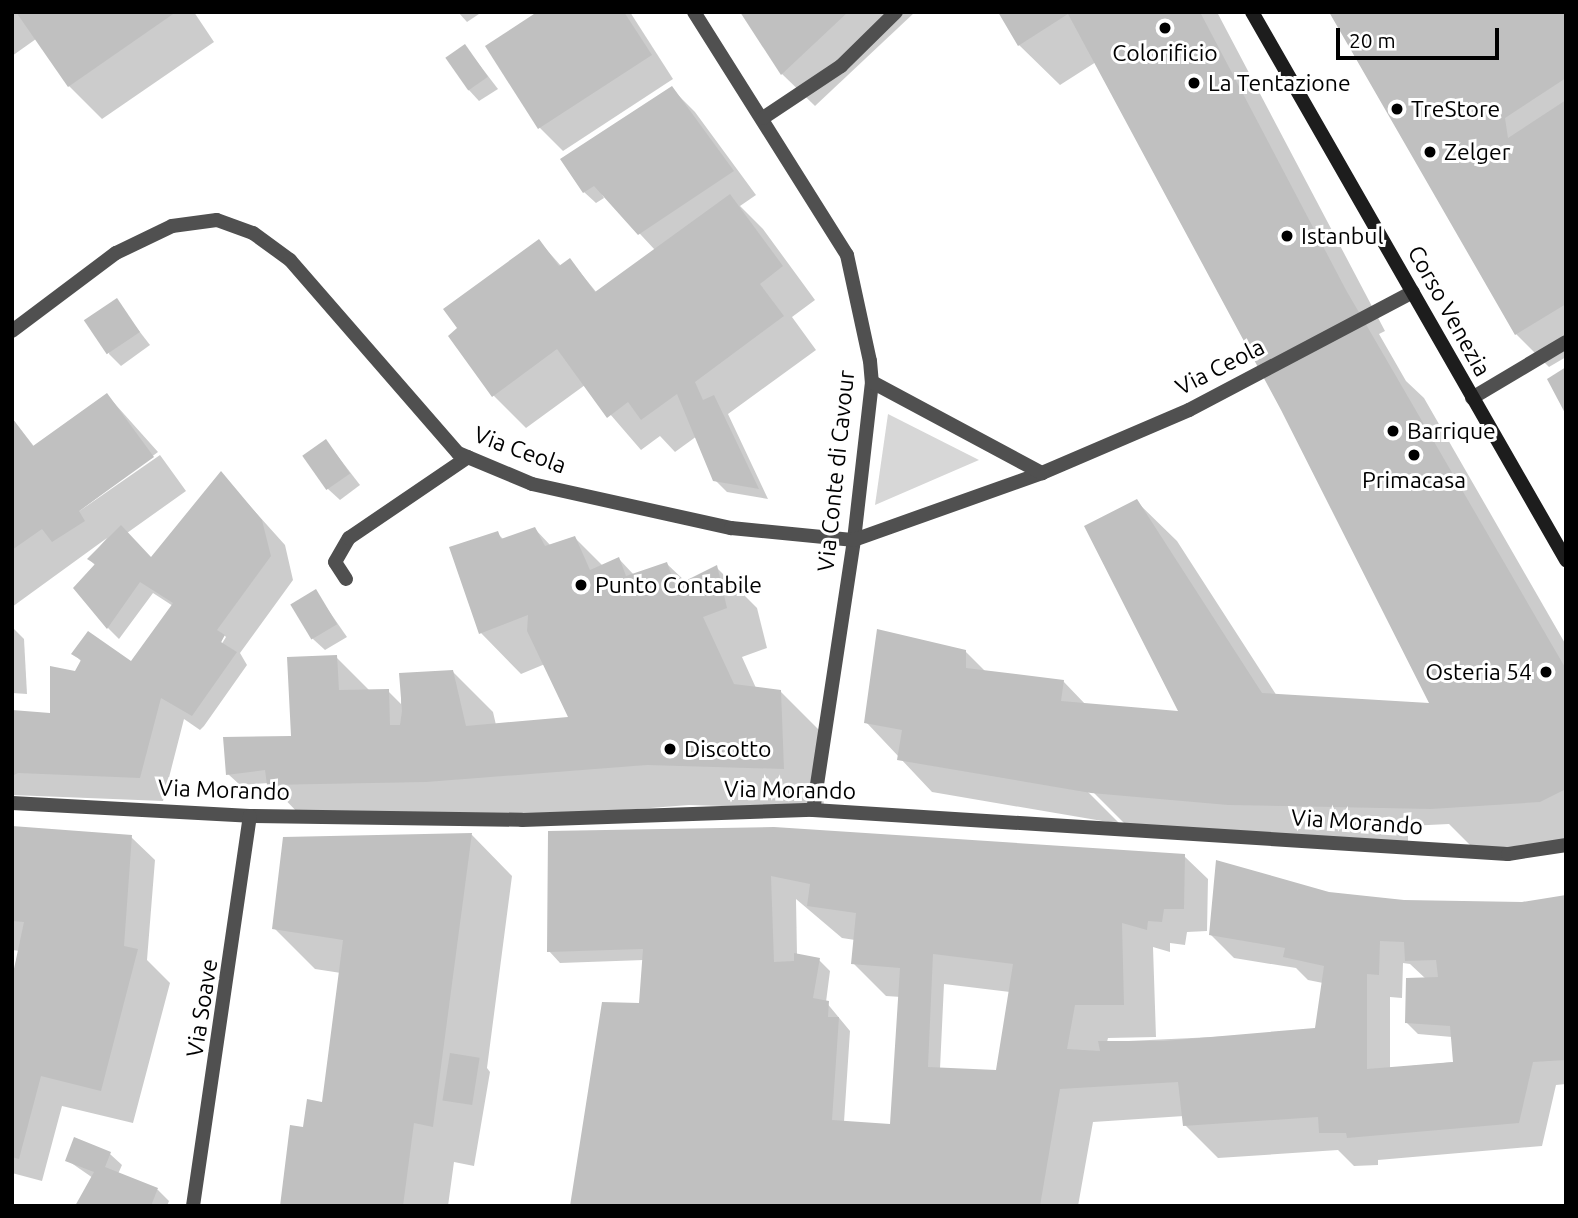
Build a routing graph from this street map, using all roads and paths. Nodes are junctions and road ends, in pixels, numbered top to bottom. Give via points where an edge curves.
1 (694, 12) edge
2 (896, 12) edge
3 (1252, 12) edge
4 (763, 118) junction
5 (1413, 292) junction
6 (12, 331) edge
7 (1566, 342) edge
8 (872, 382) junction
9 (1472, 398) junction
10 (468, 457) junction
11 (1042, 472) junction
12 (854, 540) junction
13 (1566, 559) edge
14 (346, 579) dead end
15 (12, 803) edge
16 (813, 810) junction
17 (250, 816) junction
18 (1566, 845) edge
19 (194, 1206) edge

1 - 4 street, Via Conte di Cavour
2 - 4 street via 841,66
3 - 5 street, Corso Venezia
4 - 8 street, Via Conte di Cavour via 848,255
5 - 9 street, Corso Venezia
5 - 11 street, Via Ceola via 1189,410
6 - 10 street, Via Ceola via 116,253 172,226 217,220 253,233 290,260 458,453
7 - 9 street
8 - 11 street
8 - 12 street, Via Conte di Cavour
9 - 13 street, Corso Venezia
10 - 12 street, Via Ceola via 532,484 718,525
10 - 14 street via 349,538 335,562
11 - 12 street, Via Ceola
12 - 16 street, Via Conte di Cavour
15 - 17 street, Via Morando
16 - 17 street, Via Morando via 522,820
16 - 18 street, Via Morando via 1508,854
17 - 19 street, Via Soave

